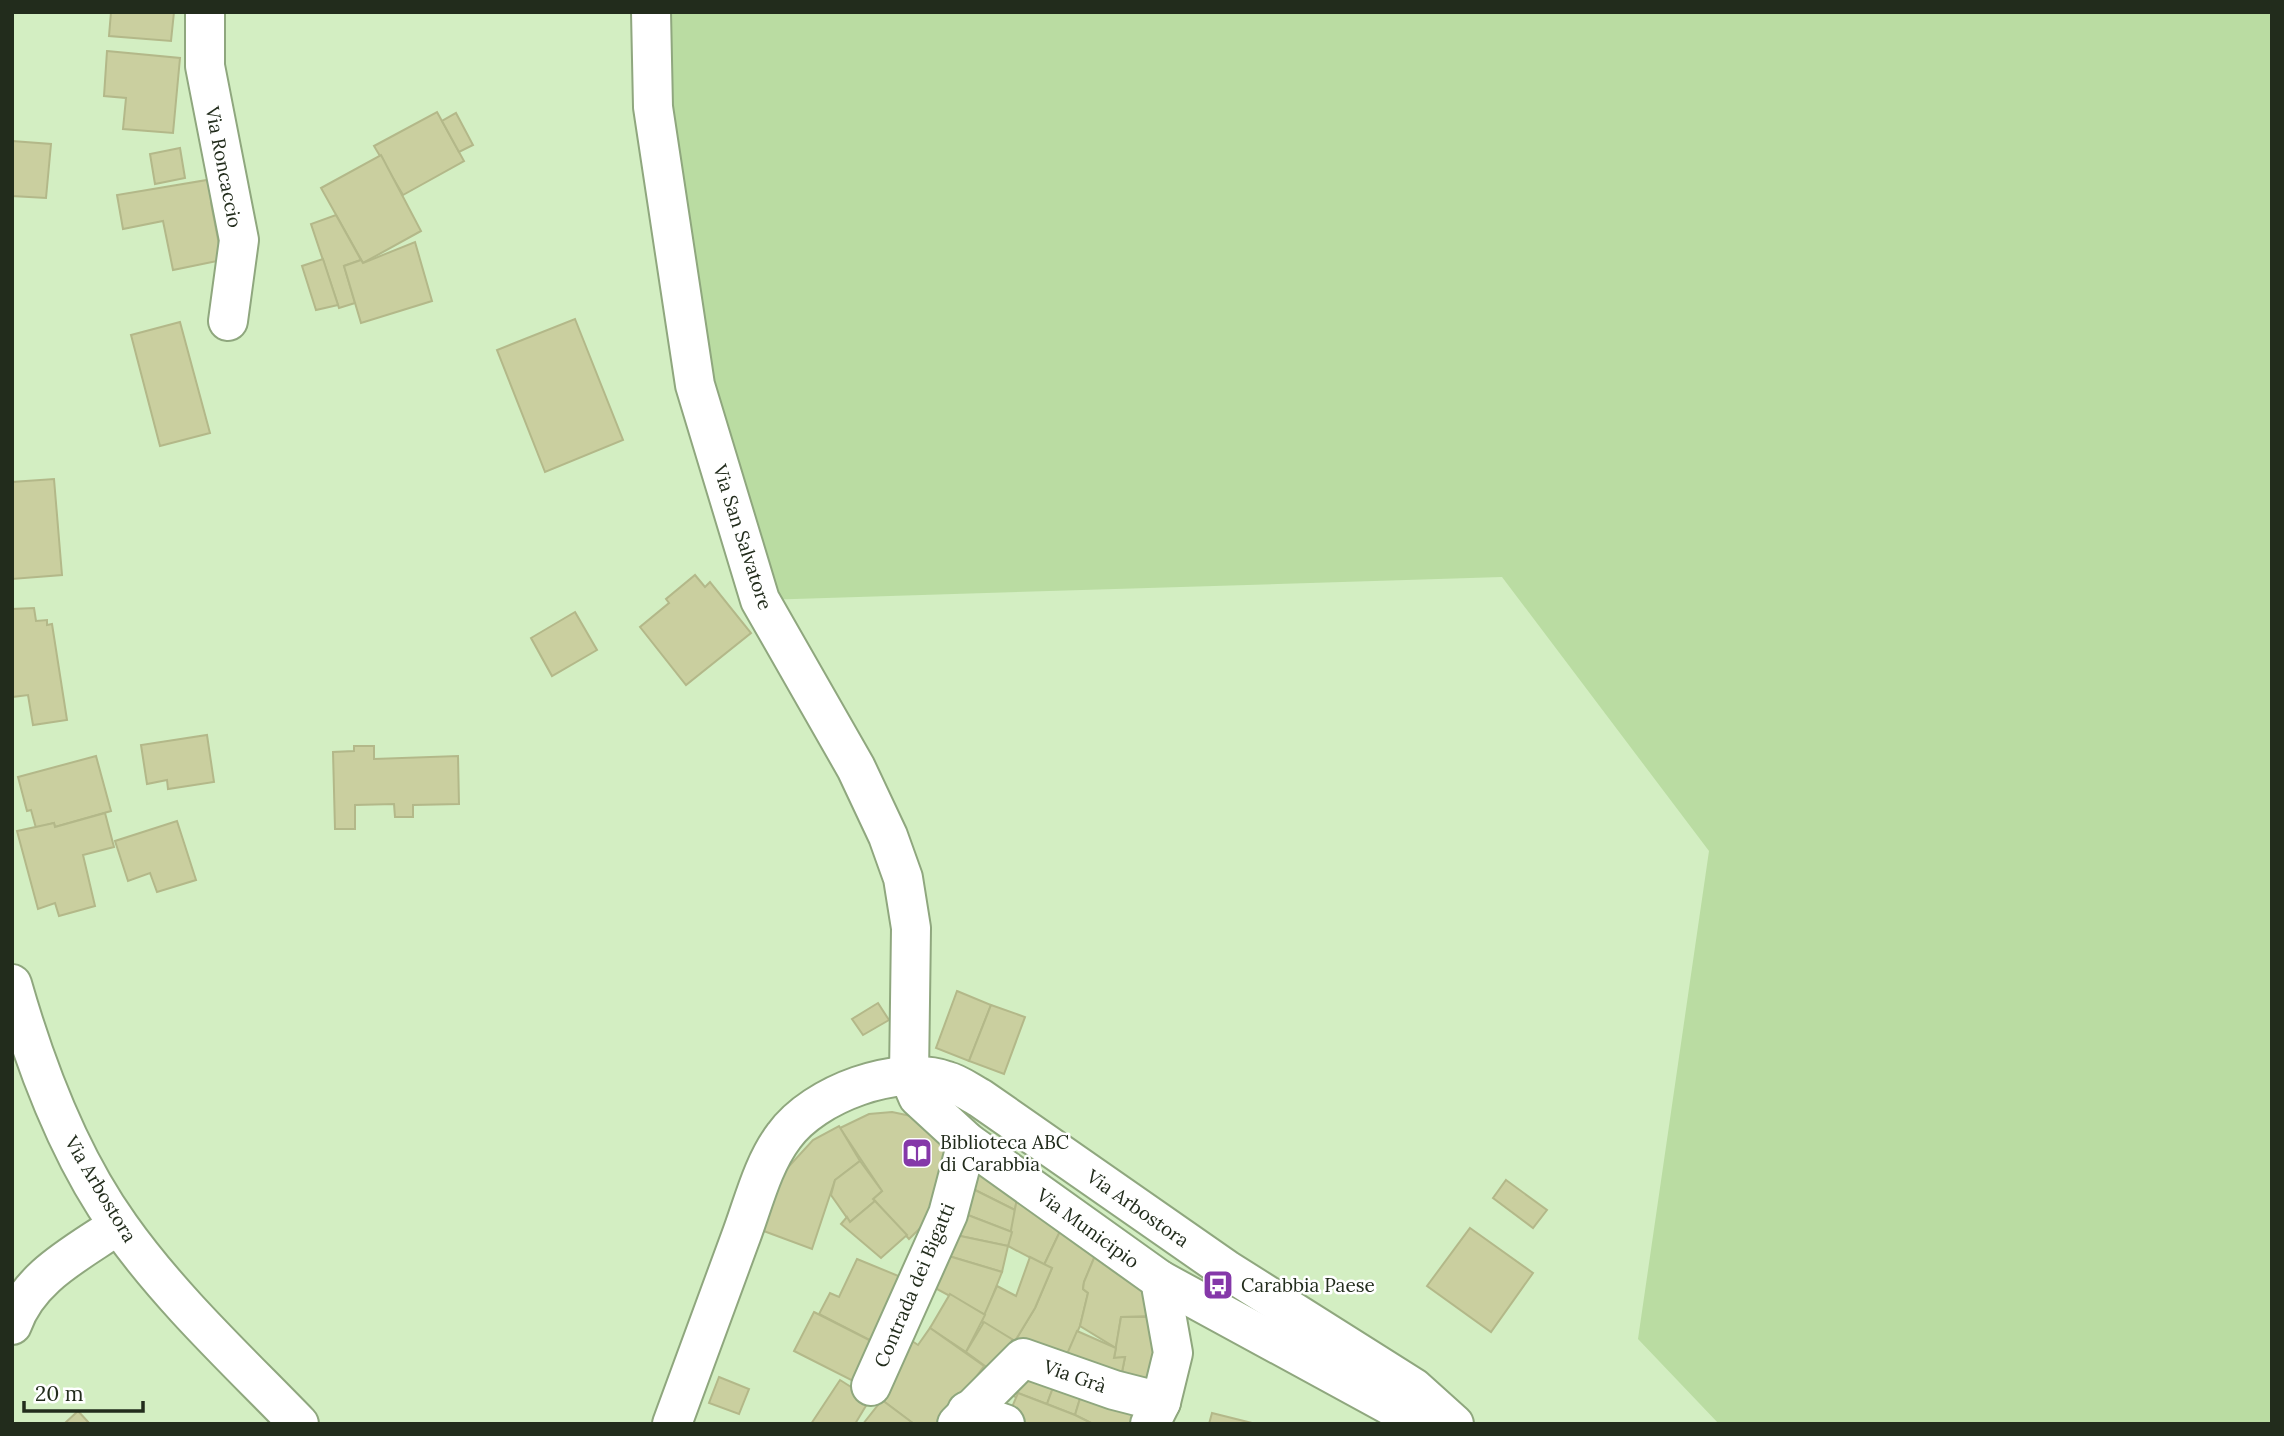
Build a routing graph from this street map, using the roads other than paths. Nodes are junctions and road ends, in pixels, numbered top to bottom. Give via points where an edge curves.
1 (205, 12) edge
2 (650, 12) edge
3 (228, 321) dead end
4 (16, 1009) edge
5 (909, 1076) junction
6 (967, 1142) junction
7 (118, 1225) junction
8 (1160, 1280) junction
9 (12, 1325) edge
10 (871, 1386) dead end
11 (1156, 1413) edge
12 (962, 1417) edge
13 (1450, 1420) edge
14 (299, 1424) edge
15 (672, 1424) edge
16 (1005, 1424) edge

1 - 3 street, Via Roncaccio via 205,66 239,240
2 - 5 street, Via San Salvatore via 653,107 695,385 760,600 856,768 903,878 911,928
4 - 7 street, Via Arbostora via 60,1120
5 - 6 street, Via Municipio via 918,1097
5 - 13 street, Via Arbostora via 947,1080 980,1098 1235,1275 1414,1388
5 - 15 street, Via Arbostora via 876,1079 846,1092 811,1110 784,1135 764,1174
6 - 8 street, Via Municipio
6 - 10 street, Contrada dei Bigatti via 948,1214
7 - 9 street via 41,1279 20,1302
7 - 14 street, Via Arbostora via 159,1278
8 - 11 street, Via Municipio via 1173,1353
8 - 13 street via 1395,1408
11 - 12 street, Via Grà via 1114,1390 1023,1358
12 - 16 street

